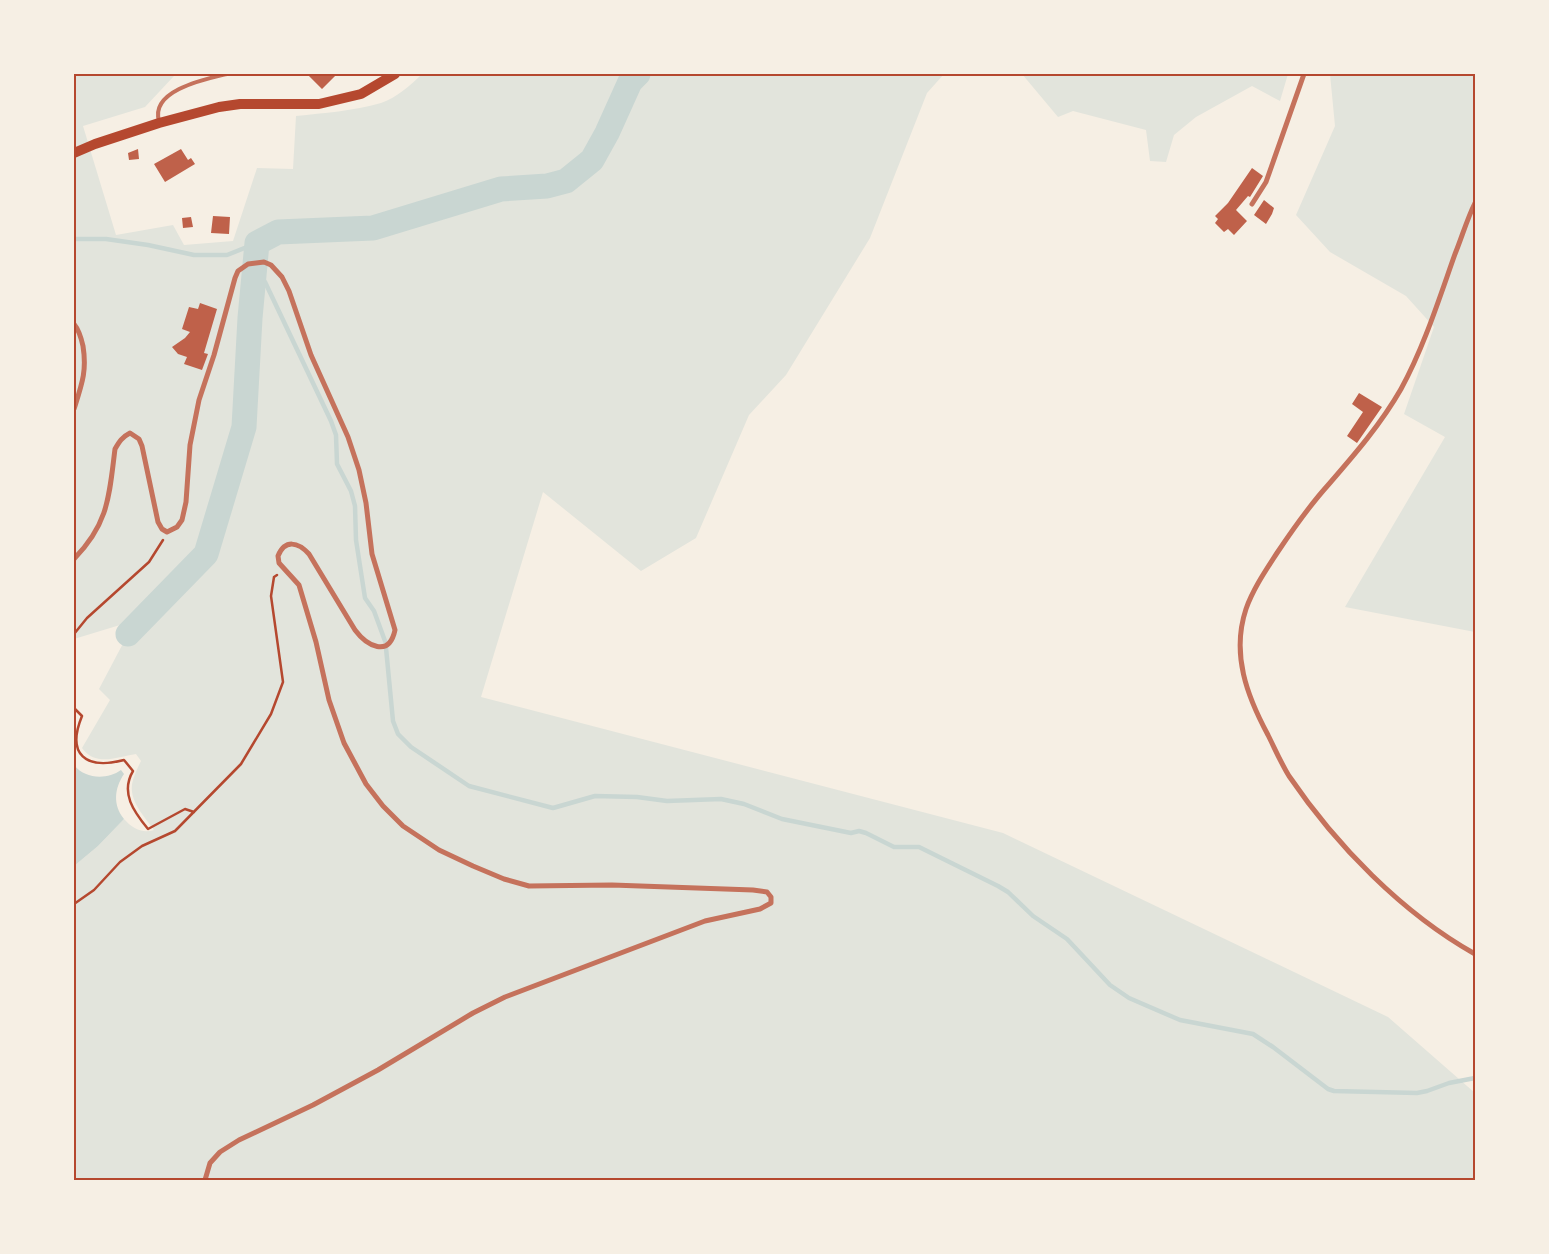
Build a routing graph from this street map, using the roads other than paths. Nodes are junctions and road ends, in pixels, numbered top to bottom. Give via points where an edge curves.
1 (227, 74) edge
2 (395, 74) edge
3 (1304, 74) edge
4 (159, 123) junction
5 (74, 152) edge
6 (1475, 203) edge
7 (1252, 204) dead end
8 (74, 324) edge
9 (74, 409) edge
10 (74, 559) edge
11 (1475, 954) edge
12 (205, 1180) edge

1 - 4 lane via 174,91 160,107
2 - 4 main road via 361,94 319,104 240,104
3 - 7 street via 1266,182
4 - 5 main road
6 - 11 street via 1427,331 1402,387 1350,461 1296,525 1263,574 1246,609 1240,646 1244,680 1258,717 1288,774 1320,819 1353,856 1422,920
8 - 9 street via 86,362
10 - 12 street via 100,526 108,506 115,449 130,433 139,439 142,446 158,522 167,532 182,520 190,445 199,400 234,278 248,264 264,262 271,265 282,276 289,291 311,355 348,437 359,470 372,554 395,630 393,639 379,647 363,640 303,547 290,544 278,556 284,569 299,584 328,700 344,743 366,784 383,806 403,826 440,850 504,879 529,886 753,890 766,892 772,897 771,903 760,909 705,921 505,997 313,1105 239,1140 210,1163

